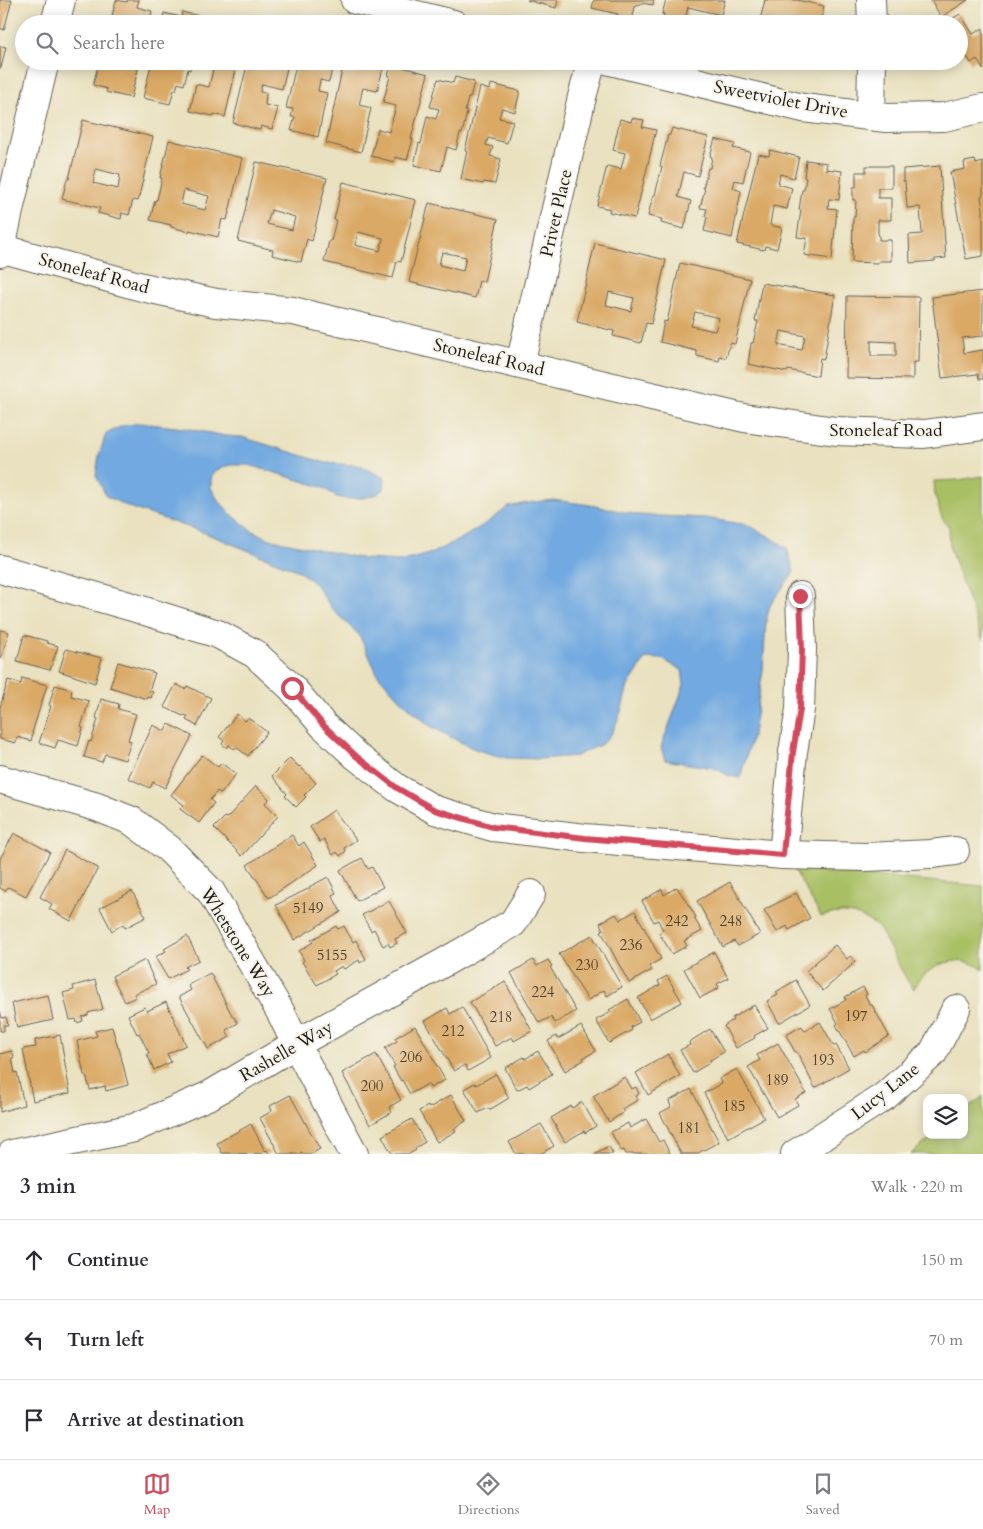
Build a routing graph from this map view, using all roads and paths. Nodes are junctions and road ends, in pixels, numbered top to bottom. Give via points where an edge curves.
1 (61, 0) edge
2 (355, 0) edge
3 (871, 0) edge
4 (57, 15) edge
5 (417, 15) edge
6 (872, 15) edge
7 (43, 70) edge
8 (590, 70) edge
9 (647, 70) edge
10 (872, 70) edge
11 (983, 108) edge
12 (870, 116) junction
13 (0, 250) edge
14 (520, 364) junction
15 (983, 426) edge
16 (0, 569) edge
17 (800, 596) dead end
18 (0, 779) edge
19 (955, 850) dead end
20 (783, 855) junction
21 (531, 894) dead end
22 (956, 1009) dead end
23 (296, 1044) junction
24 (12, 1154) edge
25 (354, 1154) edge
26 (796, 1154) edge

1 - 4 street
2 - 5 street
3 - 6 street
7 - 13 street
8 - 14 street, Privet Place
9 - 12 street, Sweetviolet Drive via 803,108
10 - 12 street
11 - 12 street, Sweetviolet Drive via 944,117
13 - 14 street, Stoneleaf Road via 142,287 216,302 293,311
14 - 15 street, Stoneleaf Road via 744,418 836,431 924,434
16 - 20 street via 218,634 255,654 356,756 397,788 435,810 493,827
17 - 20 street via 800,709
18 - 23 street, Whetstone Way via 97,807 132,821 170,848 211,892
19 - 20 street via 866,857
21 - 23 street, Rashelle Way via 513,923
22 - 26 street, Lucy Lane via 933,1053 885,1096
23 - 24 street, Rashelle Way via 210,1095 134,1128
23 - 25 street, Whetstone Way

